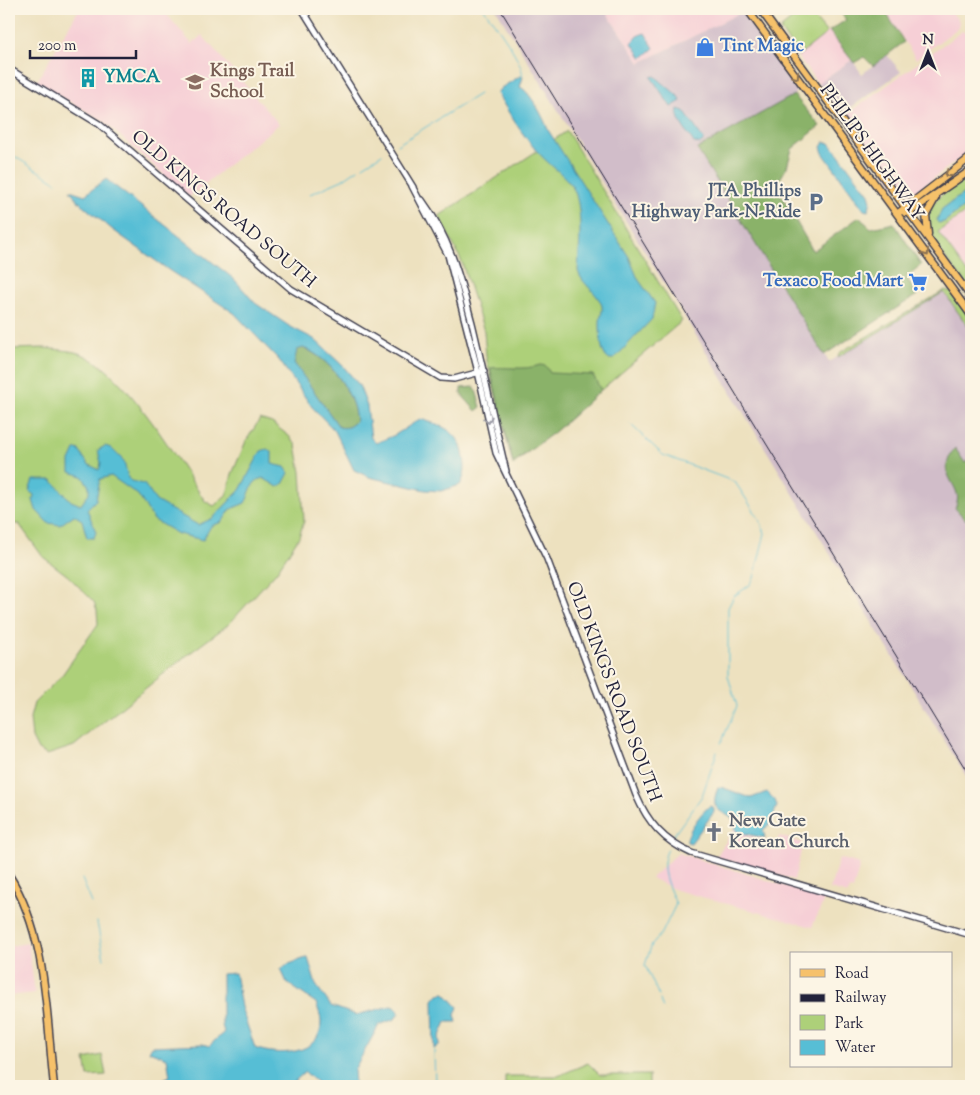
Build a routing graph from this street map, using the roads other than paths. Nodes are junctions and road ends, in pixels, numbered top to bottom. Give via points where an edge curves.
1 (302, 9) edge
2 (747, 9) edge
3 (760, 9) edge
4 (9, 68) edge
5 (971, 157) edge
6 (971, 170) edge
7 (938, 194) junction
8 (905, 206) junction
9 (910, 212) junction
10 (897, 214) junction
11 (930, 241) junction
12 (958, 278) junction
13 (948, 284) junction
14 (971, 297) edge
15 (971, 315) edge
16 (481, 372) junction
17 (9, 875) edge
18 (971, 935) edge
19 (54, 1086) edge

1 - 16 street via 412,186 448,255
2 -> 10 main road, PHILIPS HIGHWAY
3 - 8 main road, PHILIPS HIGHWAY
4 - 16 street, OLD KINGS ROAD SOUTH via 99,124 291,289 441,378 454,379
5 -> 8 main road
6 - 7 main road
7 - 9 main road
7 - 11 main road via 926,215
8 - 9 main road, PHILIPS HIGHWAY
8 - 10 main road
9 - 10 main road
9 - 11 main road, PHILIPS HIGHWAY
10 -> 13 main road, PHILIPS HIGHWAY
11 - 12 main road, PHILIPS HIGHWAY
12 - 13 main road
12 - 14 main road, PHILIPS HIGHWAY
13 - 15 main road, PHILIPS HIGHWAY
16 - 18 street, OLD KINGS ROAD SOUTH via 491,436 502,468 551,568 645,816 659,833 691,853
17 - 19 main road via 37,945

